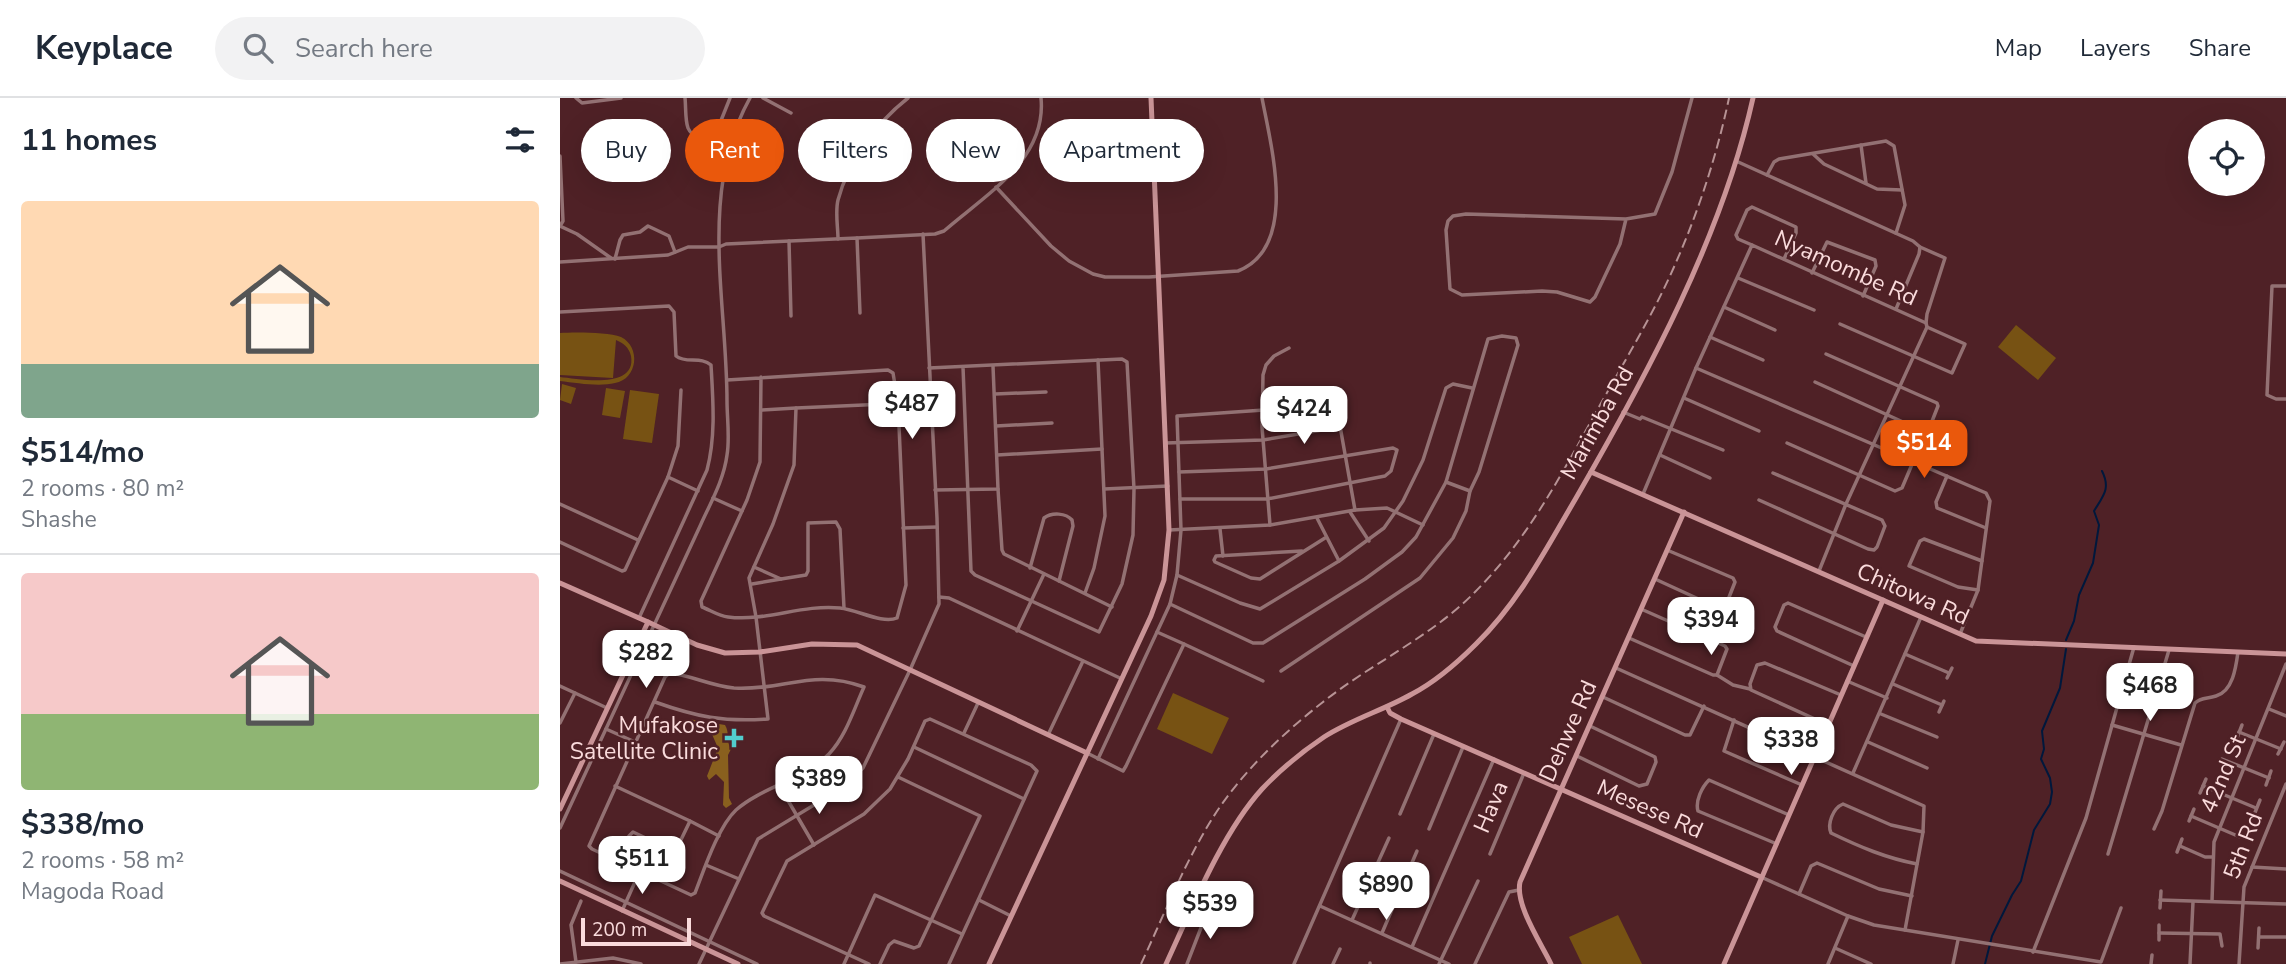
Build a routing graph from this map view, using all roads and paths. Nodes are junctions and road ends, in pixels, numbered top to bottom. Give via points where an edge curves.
1 (576, 98) edge
2 (621, 98) edge
3 (685, 98) edge
4 (750, 98) edge
5 (762, 98) edge
6 (908, 98) edge
7 (1041, 98) edge
8 (1151, 98) edge
9 (1262, 98) edge
10 (1692, 98) edge
11 (1753, 98) edge
12 (611, 99) edge
13 (728, 99) edge
14 (791, 113) dead end
15 (687, 119) edge
16 (721, 119) edge
17 (739, 119) edge
18 (1861, 145) junction
19 (1812, 153) junction
20 (560, 156) edge
21 (1735, 161) junction
22 (1767, 175) junction
23 (722, 182) edge
24 (1866, 183) junction
25 (996, 187) junction
26 (561, 189) edge
27 (1902, 190) junction
28 (1626, 219) junction
29 (1895, 233) junction
30 (923, 234) junction
31 (857, 238) junction
32 (838, 239) junction
33 (789, 241) junction
34 (1752, 246) junction
35 (719, 247) junction
36 (1920, 247) junction
37 (675, 252) junction
38 (613, 259) junction
39 (1784, 259) junction
40 (560, 262) edge
41 (1812, 273) junction
42 (1157, 277) junction
43 (1738, 278) junction
44 (2286, 286) edge
45 (1863, 296) junction
46 (1724, 307) junction
47 (1896, 309) junction
48 (1814, 310) dead end
49 (560, 312) edge
50 (860, 313) dead end
51 (791, 316) dead end
52 (1840, 324) dead end
53 (1926, 325) junction
54 (1775, 330) dead end
55 (1710, 337) junction
56 (1289, 348) dead end
57 (1826, 354) dead end
58 (1913, 356) junction
59 (1098, 360) junction
60 (1763, 360) dead end
61 (993, 366) junction
62 (963, 367) junction
63 (929, 368) junction
64 (1696, 368) junction
65 (761, 377) junction
66 (727, 380) junction
67 (1815, 382) dead end
68 (1900, 386) junction
69 (1473, 388) junction
70 (681, 390) dead end
71 (1046, 392) dead end
72 (995, 394) junction
73 (1684, 398) junction
74 (2286, 399) edge
75 (931, 402) junction
76 (898, 403) junction
77 (796, 408) junction
78 (762, 410) junction
79 (1264, 410) junction
80 (1623, 412) junction
81 (1887, 415) junction
82 (1052, 423) dead end
83 (996, 426) junction
84 (1340, 427) junction
85 (1672, 428) junction
86 (1759, 430) dead end
87 (1263, 440) junction
88 (1165, 443) junction
89 (1177, 443) junction
90 (1787, 443) dead end
91 (1874, 446) junction
92 (1102, 449) junction
93 (1723, 450) dead end
94 (997, 454) junction
95 (1346, 454) junction
96 (1660, 455) junction
97 (1913, 462) junction
98 (1266, 469) junction
99 (1179, 472) junction
100 (1591, 472) junction
101 (1773, 473) dead end
102 (1861, 476) junction
103 (1947, 476) junction
104 (668, 477) junction
105 (1710, 478) dead end
106 (1446, 482) junction
107 (1351, 483) junction
108 (1168, 486) junction
109 (968, 489) junction
110 (998, 489) junction
111 (1104, 489) junction
112 (1134, 489) junction
113 (935, 490) junction
114 (698, 491) junction
115 (1470, 491) junction
116 (1643, 494) junction
117 (713, 498) junction
118 (1180, 499) junction
119 (1267, 499) junction
120 (1759, 500) dead end
121 (1846, 504) junction
122 (560, 505) edge
123 (742, 511) junction
124 (1353, 511) junction
125 (1396, 511) junction
126 (1684, 512) junction
127 (1317, 518) junction
128 (1270, 525) junction
129 (1423, 525) junction
130 (937, 527) junction
131 (903, 528) junction
132 (1986, 528) junction
133 (1220, 529) junction
134 (1170, 530) junction
135 (1181, 530) junction
136 (1834, 534) junction
137 (1325, 538) junction
138 (638, 541) junction
139 (1369, 541) junction
140 (560, 542) edge
141 (1667, 550) junction
142 (1302, 551) junction
143 (1223, 556) junction
144 (1339, 561) junction
145 (1982, 561) junction
146 (754, 567) junction
147 (1030, 568) junction
148 (1819, 572) junction
149 (1044, 574) junction
150 (1177, 575) junction
151 (781, 579) junction
152 (1655, 579) junction
153 (1059, 581) junction
154 (560, 583) edge
155 (752, 584) junction
156 (1978, 590) junction
157 (1085, 593) junction
158 (939, 597) junction
159 (1883, 600) junction
160 (1031, 602) junction
161 (1170, 604) junction
162 (1112, 607) junction
163 (844, 608) junction
164 (1642, 609) junction
165 (756, 617) junction
166 (1921, 617) junction
167 (639, 618) junction
168 (650, 623) junction
169 (1017, 631) junction
170 (1157, 632) junction
171 (1960, 634) junction
172 (1866, 637) junction
173 (1629, 638) junction
174 (1184, 644) junction
175 (2134, 647) junction
176 (2169, 648) junction
177 (760, 652) junction
178 (2238, 652) junction
179 (1905, 654) junction
180 (2286, 654) edge
181 (1083, 661) junction
182 (2286, 664) edge
183 (1854, 666) junction
184 (1616, 668) junction
185 (1952, 668) dead end
186 (910, 670) junction
187 (1281, 671) dead end
188 (1717, 675) junction
189 (1122, 679) junction
190 (2280, 680) junction
191 (1263, 681) dead end
192 (1847, 681) junction
193 (2286, 682) edge
194 (1893, 684) junction
195 (560, 686) edge
196 (764, 686) junction
197 (1750, 689) junction
198 (575, 693) junction
199 (1841, 695) junction
200 (1603, 697) junction
201 (1887, 698) junction
202 (654, 702) junction
203 (979, 702) junction
204 (1704, 706) junction
205 (1387, 707) junction
206 (607, 708) junction
207 (2269, 709) junction
208 (1939, 712) dead end
209 (1881, 713) junction
210 (2286, 716) edge
211 (1401, 719) junction
212 (1734, 720) junction
213 (560, 723) edge
214 (1828, 725) junction
215 (2112, 725) junction
216 (2242, 725) dead end
217 (1590, 726) junction
218 (606, 729) junction
219 (2239, 732) junction
220 (964, 733) junction
221 (1434, 734) junction
222 (2144, 734) junction
223 (1048, 735) junction
224 (1937, 737) dead end
225 (2237, 738) dead end
226 (2256, 739) junction
227 (1867, 741) junction
228 (635, 742) junction
229 (2284, 742) dead end
230 (2181, 745) junction
231 (1464, 746) junction
232 (914, 747) junction
233 (2281, 749) junction
234 (1087, 753) junction
235 (2278, 754) dead end
236 (1577, 756) junction
237 (1815, 756) junction
238 (1098, 759) junction
239 (1494, 759) junction
240 (2222, 759) dead end
241 (1927, 768) dead end
242 (2245, 769) junction
243 (2271, 771) dead end
244 (1524, 773) junction
245 (1853, 773) junction
246 (898, 776) junction
247 (2269, 778) junction
248 (2206, 779) dead end
249 (2286, 784) edge
250 (779, 785) junction
251 (1802, 785) junction
252 (2266, 785) dead end
253 (615, 786) junction
254 (2203, 786) junction
255 (1562, 789) junction
256 (2200, 793) dead end
257 (2232, 798) junction
258 (1024, 799) junction
259 (2260, 800) dead end
260 (2256, 808) junction
261 (560, 809) edge
262 (2194, 809) dead end
263 (1400, 814) dead end
264 (798, 815) junction
265 (1789, 815) junction
266 (2254, 815) dead end
267 (690, 821) junction
268 (560, 828) edge
269 (1429, 828) dead end
270 (2219, 828) junction
271 (2154, 829) dead end
272 (1923, 832) junction
273 (719, 837) junction
274 (2240, 837) dead end
275 (1389, 838) dead end
276 (2182, 839) dead end
277 (1777, 844) junction
278 (814, 845) junction
279 (2180, 846) junction
280 (1417, 851) dead end
281 (2177, 852) dead end
282 (1490, 854) dead end
283 (2108, 854) dead end
284 (2213, 857) junction
285 (617, 862) junction
286 (1917, 864) junction
287 (706, 865) junction
288 (2252, 867) junction
289 (2286, 869) edge
290 (560, 871) edge
291 (639, 873) junction
292 (1761, 877) junction
293 (739, 879) junction
294 (560, 881) edge
295 (1478, 881) dead end
296 (1518, 890) junction
297 (2161, 891) dead end
298 (1799, 894) junction
299 (1912, 896) junction
300 (978, 900) junction
301 (2160, 900) junction
302 (582, 901) dead end
303 (2212, 901) junction
304 (2193, 902) junction
305 (2242, 902) junction
306 (625, 903) junction
307 (2286, 904) edge
308 (1321, 906) junction
309 (1213, 908) dead end
310 (2121, 908) dead end
311 (2160, 908) dead end
312 (622, 911) junction
313 (1011, 916) junction
314 (1848, 916) junction
315 (931, 920) junction
316 (1352, 920) junction
317 (2159, 925) dead end
318 (2259, 928) dead end
319 (1905, 930) junction
320 (2159, 933) junction
321 (2192, 933) junction
322 (962, 934) junction
323 (1382, 934) junction
324 (2259, 937) junction
325 (2286, 937) edge
326 (1958, 940) junction
327 (2159, 940) dead end
328 (710, 942) junction
329 (2222, 946) dead end
330 (1412, 947) junction
331 (1835, 948) junction
332 (2258, 948) dead end
333 (706, 949) junction
334 (1340, 949) dead end
335 (2033, 952) junction
336 (848, 955) junction
337 (2152, 955) dead end
338 (1440, 962) edge
339 (576, 963) edge
340 (560, 964) edge
341 (641, 964) edge
342 (699, 964) edge
343 (738, 964) edge
344 (757, 964) edge
345 (844, 964) edge
346 (869, 964) edge
347 (880, 964) edge
348 (948, 964) edge
349 (989, 964) edge
350 (1166, 964) edge
351 (1187, 964) edge
352 (1294, 964) edge
353 (1333, 964) edge
354 (1449, 964) edge
355 (1475, 964) edge
356 (1551, 964) edge
357 (1724, 964) edge
358 (1828, 964) edge
359 (1871, 964) edge
360 (1953, 964) edge
361 (2151, 964) edge
362 (2190, 964) edge
363 (2239, 964) edge

1 - 12 street via 582,103
2 - 12 street
3 - 15 street
4 - 17 street
5 - 14 street
6 - 32 street via 878,128 854,162 838,199
7 - 25 street via 1043,112 1034,145
8 - 42 street
9 - 42 street via 1276,178 1274,218 1266,246 1238,271
10 - 28 street via 1659,208 1650,217
11 - 21 street, Marimba Rd
13 - 16 street
18 - 19 street
18 - 24 street
18 - 27 street via 1893,144
19 - 22 street via 1776,160
19 - 24 street via 1824,164
20 - 26 street
21 - 22 street
21 - 80 street, Marimba Rd via 1696,267
22 - 29 street
23 - 35 street
24 - 27 street via 1883,191
25 - 30 street via 944,231
25 - 42 street via 1069,261 1105,277
26 - 38 street via 560,226
27 - 29 street via 1904,209
28 - 28 street via 1453,216 1446,230 1450,289 1462,295 1550,291 1590,302 1620,244
29 - 36 street
30 - 31 street
30 - 63 street
31 - 32 street
31 - 50 street
32 - 33 street
33 - 35 street
33 - 51 street
34 - 39 street, Nyamombe Rd
34 - 39 street via 1736,235 1752,207 1796,227
34 - 43 street, Nyamombe Rd
35 - 37 street via 693,246
35 - 66 street
36 - 47 street
36 - 53 street via 1945,258
37 - 38 street
37 - 38 street via 669,236 648,226 623,236
38 - 40 street
39 - 41 street, Nyamombe Rd
41 - 45 street, Nyamombe Rd
41 - 45 street via 1827,242 1875,260
42 - 88 street
43 - 46 street, Nyamombe Rd
43 - 48 street
44 - 74 street via 2272,286 2267,395
45 - 47 street, Nyamombe Rd
46 - 54 street
46 - 55 street, Nyamombe Rd
47 - 53 street, Nyamombe Rd
49 - 114 street via 673,308 676,356 711,365 712,451
52 - 58 street
53 - 58 street, Nyamombe Rd
53 - 58 street via 1965,347 1952,373
55 - 60 street
55 - 64 street, Nyamombe Rd
56 - 79 street via 1266,365
57 - 68 street
58 - 68 street, Nyamombe Rd
59 - 61 street
59 - 92 street
59 - 112 street via 1122,359 1128,364
61 - 62 street
61 - 72 street
62 - 63 street
62 - 109 street
63 - 75 street
64 - 73 street, Nyamombe Rd
64 - 91 street
65 - 66 street
65 - 76 street via 888,370 896,377
65 - 78 street
66 - 117 street via 727,454
67 - 81 street
68 - 81 street, Nyamombe Rd
68 - 81 street via 1937,403 1929,429 1925,432
69 - 106 street
69 - 115 street via 1488,338 1516,338 1518,345
69 - 125 street via 1453,384 1446,388 1423,460
70 - 104 street via 678,446
71 - 72 street
72 - 83 street
73 - 85 street, Nyamombe Rd
73 - 86 street
75 - 76 street
75 - 113 street
76 - 77 street
76 - 131 street
77 - 78 street
77 - 146 street via 794,465
78 - 123 street via 760,462
79 - 84 street via 1335,398
79 - 87 street
79 - 89 street via 1180,415
80 - 85 street
80 - 100 street, Marimba Rd
81 - 91 street, Nyamombe Rd
82 - 83 street
83 - 94 street
84 - 87 street
84 - 95 street
85 - 93 street
85 - 96 street, Nyamombe Rd
87 - 89 street
87 - 98 street
88 - 89 street
88 - 108 street
89 - 99 street
90 - 102 street
91 - 97 street
91 - 102 street, Nyamombe Rd
92 - 94 street
92 - 111 street
94 - 110 street
95 - 98 street
95 - 107 street
95 - 107 street via 1396,449 1387,475
96 - 105 street
96 - 116 street, Nyamombe Rd
97 - 102 street via 1898,491
97 - 103 street
98 - 99 street
98 - 119 street
99 - 118 street
100 - 116 street, Chitowa Rd
100 - 205 street, Marimba Rd via 1507,612 1447,669
101 - 121 street
102 - 121 street, Nyamombe Rd
103 - 132 street via 1990,498
103 - 132 street via 1937,508
104 - 114 street
104 - 138 street
106 - 115 street
106 - 129 street
107 - 119 street
107 - 124 street
108 - 112 street
108 - 134 street
109 - 110 street
109 - 113 street
109 - 160 street via 971,571
110 - 147 street via 1002,550
111 - 112 street
111 - 157 street via 1102,533
112 - 162 street via 1130,550
113 - 130 street
114 - 167 street
115 - 187 street via 1453,538 1420,578
116 - 126 street, Chitowa Rd
117 - 123 street
117 - 168 street
118 - 119 street
118 - 135 street
119 - 128 street
120 - 136 street
121 - 136 street, Nyamombe Rd
121 - 136 street via 1882,520 1884,530 1874,550
122 - 138 street
123 - 165 street via 701,601 702,607 726,617
124 - 125 street
124 - 127 street
124 - 139 street
125 - 129 street
125 - 139 street
126 - 141 street, Dehwe Rd
126 - 148 street, Chitowa Rd
127 - 128 street
127 - 137 street
128 - 133 street
129 - 161 street via 1396,557 1265,643 1253,643
130 - 131 street
130 - 158 street
131 - 163 street via 906,585 897,618 889,621
132 - 145 street
133 - 135 street
133 - 143 street
134 - 135 street
134 - 189 street via 1159,597
135 - 150 street
136 - 148 street, Nyamombe Rd
137 - 142 street
137 - 144 street
138 - 140 street via 624,571
139 - 144 street
141 - 152 street, Dehwe Rd
141 - 152 street via 1733,578 1726,605 1716,607
142 - 143 street
142 - 143 street via 1258,579 1215,562 1216,556
144 - 150 street via 1260,609
145 - 156 street
145 - 156 street via 1924,539 1909,566 1958,587
146 - 151 street
146 - 155 street via 749,578
147 - 149 street
147 - 153 street via 1044,518 1067,515 1073,526
148 - 159 street, Chitowa Rd
149 - 153 street
149 - 160 street
150 - 161 street
151 - 155 street
151 - 163 street via 807,573 808,523 836,522
152 - 164 street, Dehwe Rd
153 - 157 street
154 - 167 street
155 - 165 street
156 - 171 street
157 - 162 street
158 - 169 street
158 - 186 street
159 - 166 street, Chitowa Rd
159 - 172 street
160 - 162 street via 1097,632
160 - 169 street
161 - 170 street
163 - 165 street via 816,607
164 - 173 street, Dehwe Rd
164 - 188 street via 1726,646
165 - 177 street
166 - 171 street, Chitowa Rd
166 - 179 street
167 - 168 street
168 - 177 street via 711,650
168 - 206 street
168 - 218 street
169 - 181 street
170 - 174 street
170 - 238 street
171 - 175 street, Chitowa Rd via 1980,642
172 - 183 street
172 - 183 street via 1788,603 1774,627
173 - 184 street, Dehwe Rd
173 - 188 street
174 - 191 street
174 - 238 street via 1123,771
175 - 176 street, Chitowa Rd
175 - 215 street
176 - 178 street, Chitowa Rd
176 - 222 street
177 - 186 street via 813,644 857,645
177 - 196 street
178 - 180 street, Chitowa Rd
178 - 230 street via 2228,686 2219,695 2196,702
179 - 185 street via 1948,676
179 - 194 street
181 - 189 street
181 - 223 street
182 - 190 street, 42nd St
183 - 192 street
184 - 200 street, Dehwe Rd
184 - 204 street
186 - 203 street
186 - 264 street via 863,768 842,788
188 - 197 street
189 - 234 street
190 - 193 street
190 - 207 street, 42nd St
192 - 199 street
192 - 201 street
194 - 201 street
194 - 208 street via 1943,703
195 - 198 street
196 - 202 street via 721,687 672,673 665,677
196 - 202 street via 768,719 722,720
196 - 250 street via 822,678 864,687 830,753
197 - 199 street via 1762,662
197 - 214 street
198 - 206 street
198 - 213 street
199 - 214 street
200 - 204 street via 1685,735 1690,735
200 - 217 street, Dehwe Rd
201 - 209 street
202 - 228 street
203 - 220 street
203 - 223 street
204 - 212 street
205 - 211 street, Mesese Rd
205 - 350 street, Marimba Rd via 1322,738 1261,790 1209,872
206 - 261 street
207 - 210 street
207 - 226 street, 42nd St
209 - 224 street
209 - 227 street
211 - 221 street, Mesese Rd
211 - 308 street
212 - 237 street
212 - 251 street via 1724,751
214 - 237 street
215 - 222 street
215 - 335 street via 2086,818
216 - 219 street
217 - 236 street, Dehwe Rd
217 - 236 street via 1652,755 1656,762 1647,783 1641,786
218 - 228 street
218 - 268 street
219 - 225 street
219 - 226 street
220 - 232 street via 928,719
220 - 258 street via 1035,767
221 - 231 street, Mesese Rd
221 - 263 street
222 - 230 street
222 - 283 street
223 - 234 street
226 - 233 street
226 - 242 street, 42nd St
227 - 241 street
227 - 245 street
228 - 253 street
229 - 233 street
230 - 271 street
231 - 239 street, Mesese Rd
231 - 269 street
232 - 246 street
232 - 258 street
233 - 235 street
234 - 238 street
234 - 313 street
236 - 255 street, Dehwe Rd
237 - 245 street
237 - 251 street
239 - 244 street, Mesese Rd
239 - 330 street
240 - 242 street
242 - 247 street
242 - 257 street, 42nd St
243 - 247 street
244 - 255 street, Mesese Rd
244 - 282 street, Hava
245 - 272 street via 1924,806
246 - 278 street via 864,814
246 - 315 street via 980,816
247 - 252 street
248 - 254 street
249 - 288 street, 5th Rd
250 - 264 street
250 - 273 street via 736,810
251 - 265 street
253 - 267 street
253 - 285 street via 589,846
254 - 256 street
254 - 257 street
255 - 292 street, Mesese Rd
255 - 296 street, Dehwe Rd
257 - 260 street
257 - 270 street, 42nd St
258 - 300 street
259 - 260 street
260 - 266 street
262 - 270 street via 2190,819
264 - 278 street
264 - 293 street via 758,839
265 - 277 street
265 - 277 street via 1709,780 1698,800 1698,811
267 - 273 street
267 - 285 street via 675,850 633,832
270 - 274 street
270 - 284 street, 42nd St
272 - 286 street
272 - 286 street via 1891,825 1843,804 1836,808 1829,826 1831,833 1861,847
273 - 287 street
275 - 316 street
276 - 279 street
277 - 292 street
278 - 336 street via 785,863 762,915
279 - 281 street
279 - 284 street
280 - 323 street
284 - 303 street, 42nd St
285 - 291 street
286 - 299 street
287 - 291 street via 691,895
287 - 293 street
288 - 289 street
288 - 305 street, 5th Rd
290 - 306 street
291 - 306 street
292 - 298 street, Mesese Rd
292 - 357 street
293 - 328 street
294 - 312 street
295 - 338 street
296 - 355 street via 1509,892
296 - 356 street
297 - 301 street
298 - 299 street via 1817,863 1879,889
298 - 314 street, Mesese Rd
299 - 319 street
300 - 313 street
300 - 322 street
301 - 304 street
301 - 311 street
302 - 339 street via 571,925
303 - 304 street
303 - 305 street
304 - 321 street
305 - 307 street
305 - 363 street, 5th Rd
306 - 312 street
306 - 328 street
308 - 316 street
308 - 352 street
309 - 351 street
310 - 335 street, Mesese Rd via 2101,962
312 - 333 street
313 - 349 street
314 - 319 street, Mesese Rd
314 - 331 street
315 - 322 street
315 - 336 street via 876,895
315 - 347 street via 919,946 894,941
316 - 323 street
317 - 320 street
318 - 324 street
319 - 326 street, Mesese Rd
320 - 321 street
320 - 327 street
321 - 329 street via 2220,934
321 - 362 street
322 - 348 street
323 - 330 street
324 - 325 street
324 - 332 street
326 - 335 street, Mesese Rd
326 - 360 street
328 - 333 street
328 - 344 street
330 - 338 street
331 - 358 street
331 - 359 street
333 - 342 street
333 - 343 street
334 - 353 street
336 - 345 street
336 - 346 street
337 - 361 street
338 - 354 street
339 - 340 street
339 - 341 street via 613,958

